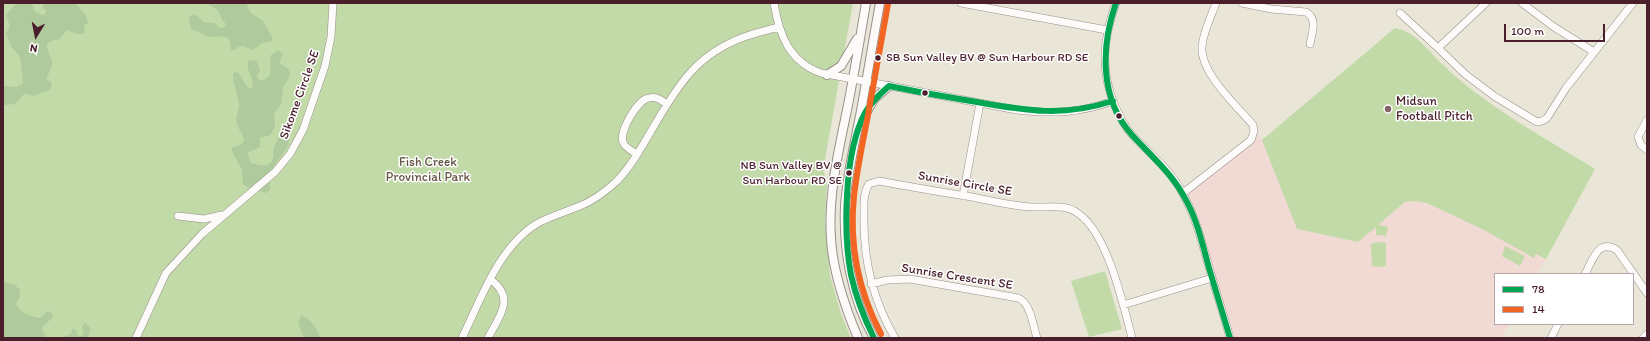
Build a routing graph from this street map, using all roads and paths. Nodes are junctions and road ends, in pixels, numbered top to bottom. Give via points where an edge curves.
1 (333, 3) edge
2 (774, 3) edge
3 (866, 3) edge
4 (880, 3) edge
5 (961, 3) edge
6 (1116, 3) edge
7 (1216, 3) edge
8 (1242, 3) edge
9 (1486, 3) edge
10 (1522, 3) edge
11 (1633, 3) edge
12 (1400, 13) dead end
13 (779, 27) junction
14 (862, 30) junction
15 (1107, 30) junction
16 (1310, 44) dead end
17 (1438, 48) junction
18 (1594, 52) junction
19 (827, 75) junction
20 (852, 80) junction
21 (866, 82) junction
22 (889, 86) junction
23 (1113, 101) junction
24 (980, 103) junction
25 (667, 104) junction
26 (1647, 120) edge
27 (857, 132) junction
28 (1647, 150) edge
29 (637, 154) junction
30 (1183, 193) junction
31 (963, 196) junction
32 (226, 214) junction
33 (178, 216) dead end
34 (1586, 273) edge
35 (1633, 273) edge
36 (1634, 274) edge
37 (1212, 278) junction
38 (491, 280) junction
39 (871, 284) junction
40 (1647, 293) edge
41 (1123, 305) junction
42 (1558, 325) edge
43 (1647, 334) edge
44 (136, 338) edge
45 (462, 338) edge
46 (488, 338) edge
47 (858, 338) edge
48 (874, 338) edge
49 (895, 338) edge
50 (1036, 338) edge
51 (1132, 338) edge
52 (1230, 338) edge
53 (1551, 338) edge
54 (1644, 338) edge

1 - 32 street, Sikome Circle SE via 331,37 325,66 303,130 275,172
2 - 13 street
3 - 14 main road
4 - 21 main road
5 - 15 street
6 - 15 street
7 - 30 street via 1203,38 1202,55 1217,84 1253,125 1254,134 1251,140
8 - 16 street via 1310,14 1314,23
9 - 17 street
10 - 18 street via 1540,18
11 - 18 street
12 - 17 street
13 - 19 street via 795,57 809,68
13 - 25 street via 744,37 714,52 680,82
14 - 19 main road via 843,64
14 - 20 main road
15 - 23 street via 1104,60 1107,84
17 - 18 street via 1494,96 1537,122 1547,118
19 - 20 street
20 - 21 street
20 - 47 main road via 834,178 831,228 833,257 841,292
21 - 22 street
21 - 27 main road
22 - 24 street
22 - 27 main road via 874,99
23 - 24 street via 1092,109 1056,112 1017,110
23 - 30 street via 1128,130 1170,174
24 - 31 street
25 - 29 street
25 - 29 street via 651,97 643,99 638,105 622,137 627,147
26 - 28 street via 1638,137 1641,145
27 - 48 main road via 846,194 846,240 855,292
29 - 38 street via 622,175 600,195 542,221 522,235 504,256
30 - 37 street via 1196,224
31 - 39 street, Sunrise Circle SE via 879,181 869,184 865,193 864,236
31 - 41 street, Sunrise Circle SE via 1015,205 1061,206 1080,214 1099,237
32 - 33 street, Sikome Circle SE via 204,219
32 - 44 street, Sikome Circle SE via 192,244 166,273
34 - 35 street via 1598,250 1603,247 1617,250
36 - 40 street
37 - 41 street
37 - 52 street
38 - 45 street
38 - 46 street via 500,288 505,302
39 - 49 street, Sunrise Circle SE
39 - 50 street, Sunrise Crescent SE via 886,280 910,279 1018,298 1027,306
41 - 51 street, Sunrise Circle SE
42 - 53 street
43 - 54 street

